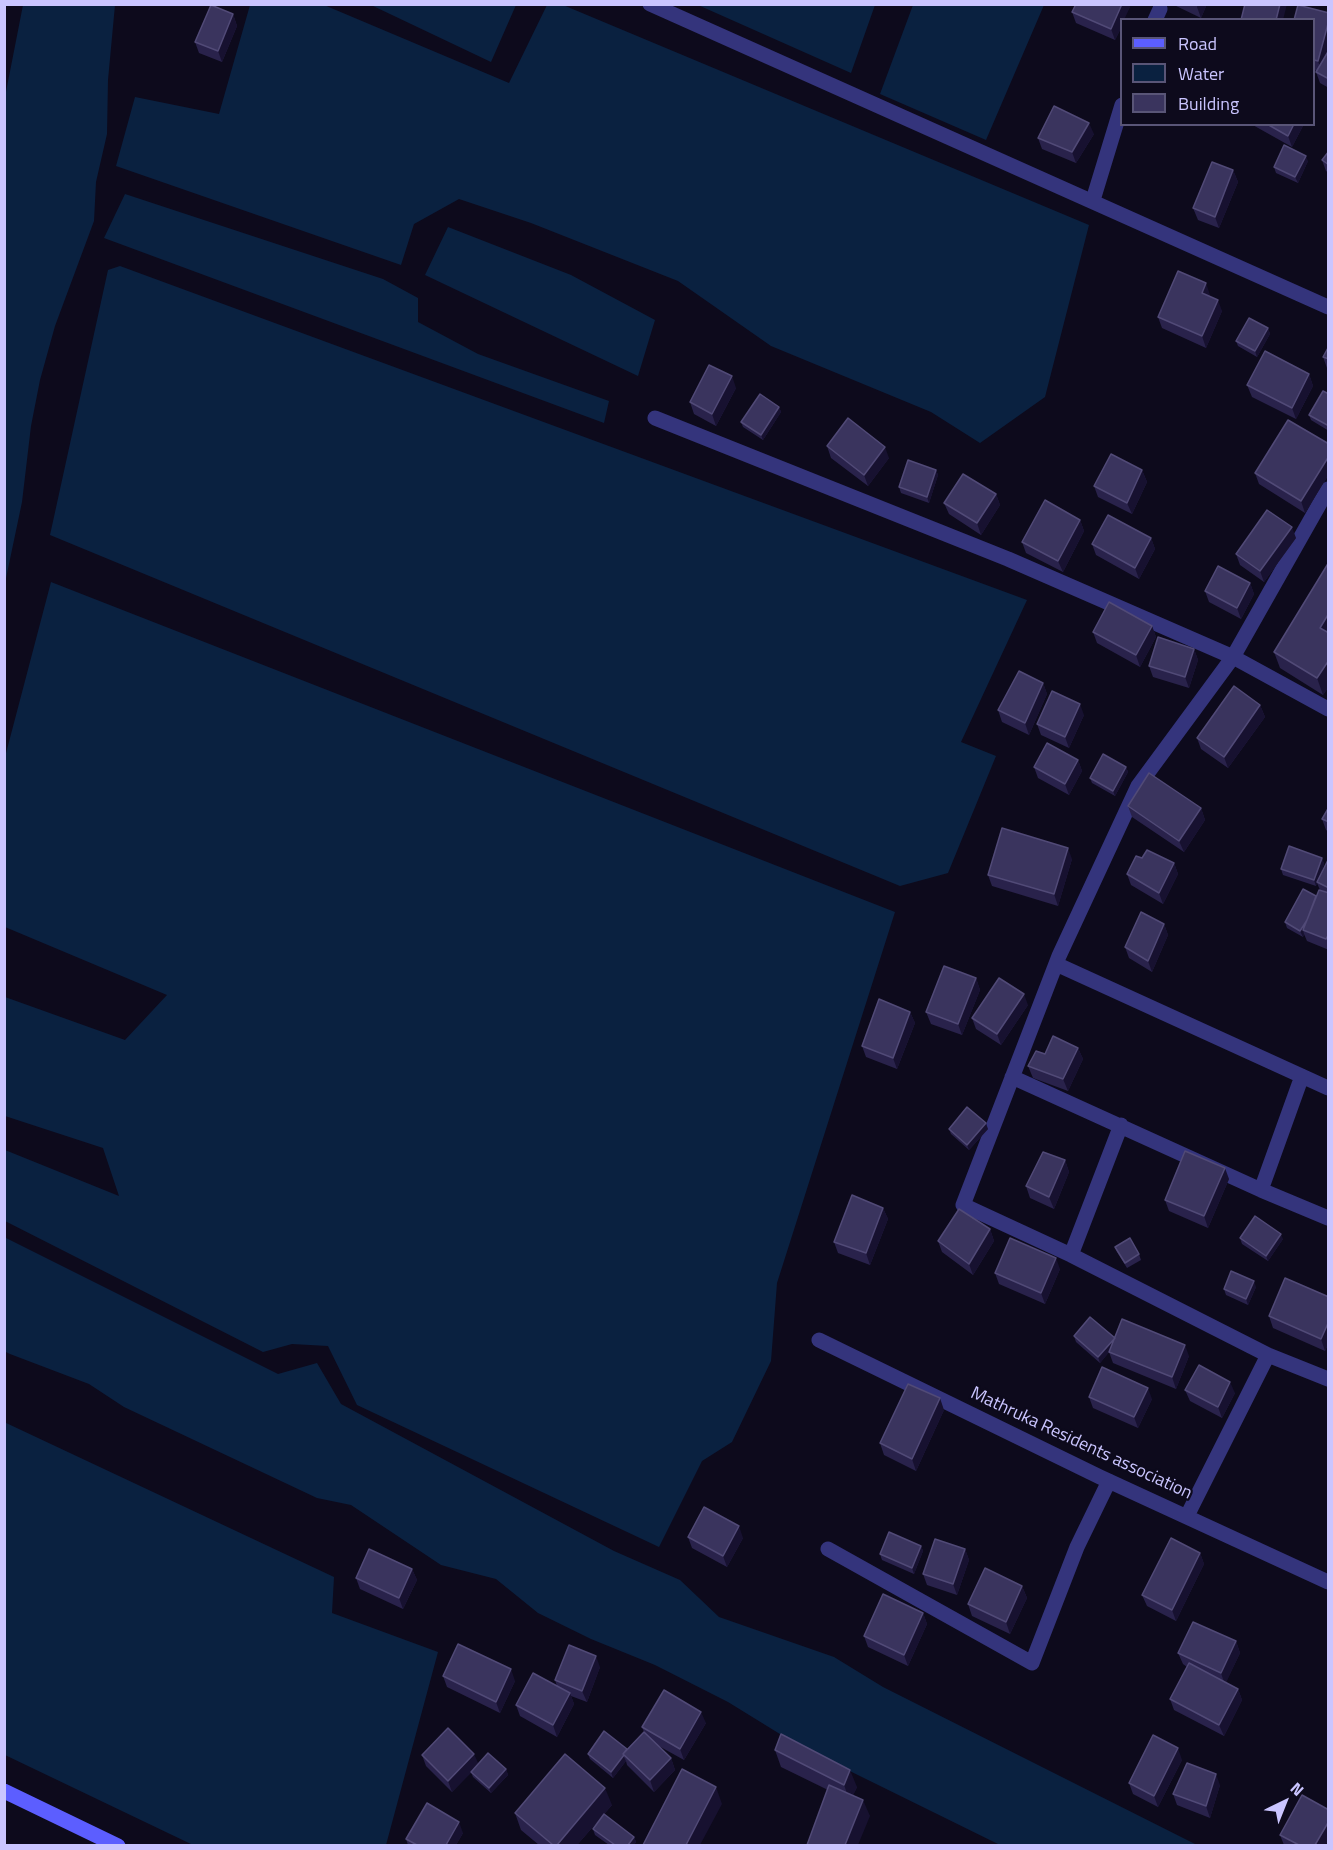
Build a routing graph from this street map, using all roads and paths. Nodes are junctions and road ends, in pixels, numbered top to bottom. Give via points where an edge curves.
1 (650, 4) edge
2 (1120, 112) edge
3 (1093, 200) junction
4 (1329, 307) edge
5 (655, 418) dead end
6 (1329, 489) edge
7 (1233, 657) junction
8 (1329, 709) edge
9 (1056, 963) junction
10 (1012, 1077) junction
11 (1302, 1077) junction
12 (1329, 1088) edge
13 (1121, 1125) junction
14 (1261, 1190) junction
15 (1329, 1218) edge
16 (1071, 1255) junction
17 (819, 1340) dead end
18 (1268, 1355) junction
19 (1329, 1379) edge
20 (1109, 1481) junction
21 (1187, 1515) junction
22 (828, 1549) dead end
23 (1329, 1581) edge
24 (4, 1791) edge
25 (118, 1845) edge

1 - 3 street
2 - 3 street
3 - 4 street
5 - 7 street via 1008,559
6 - 7 street
7 - 8 street
7 - 9 street via 1138,786
9 - 10 street
9 - 11 street
10 - 13 street
10 - 16 street via 963,1205
11 - 12 street
11 - 14 street
13 - 14 street
13 - 16 street
14 - 15 street
16 - 18 street
17 - 20 street, Mathruka Residents association
18 - 19 street
18 - 21 street
20 - 21 street, Mathruka Residents association
20 - 22 street via 1077,1547 1032,1663
21 - 23 street, Mathruka Residents association
24 - 25 main road

